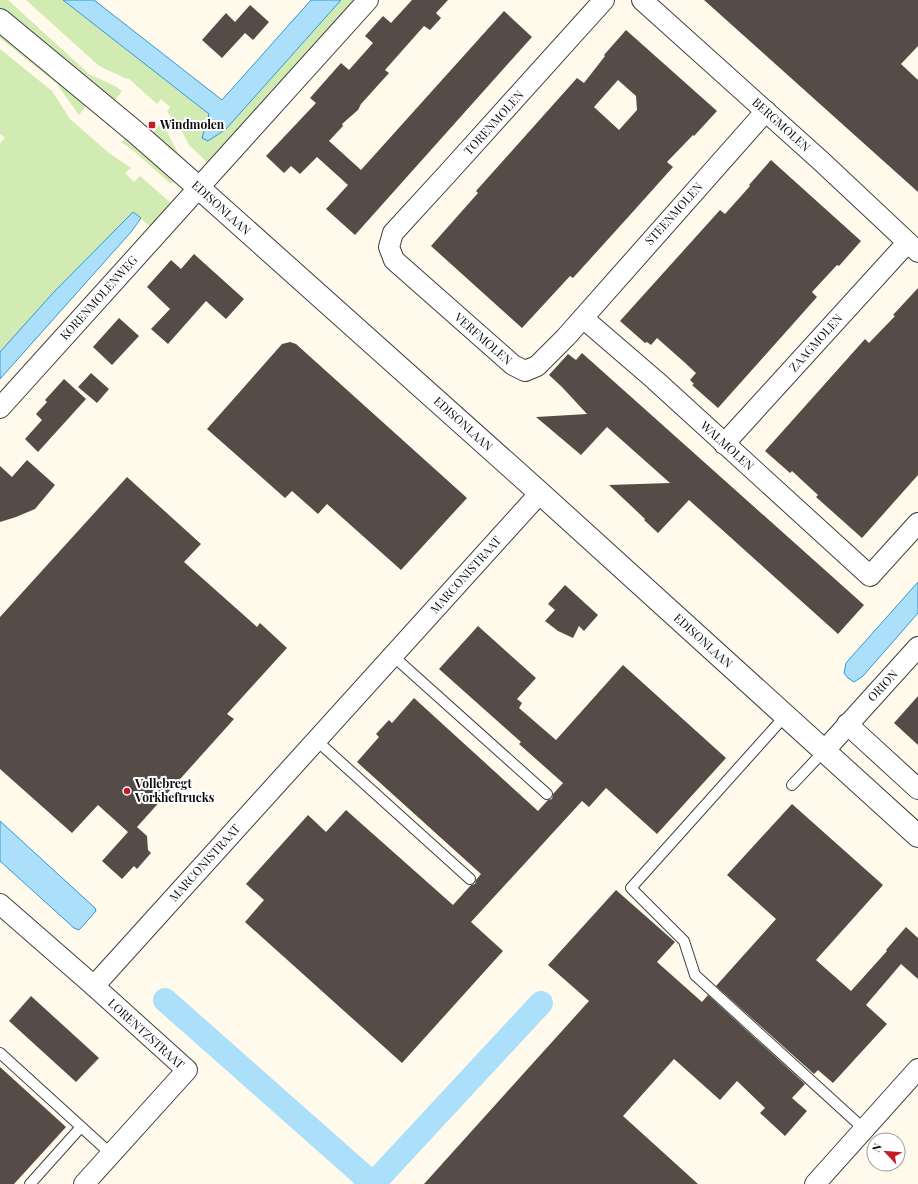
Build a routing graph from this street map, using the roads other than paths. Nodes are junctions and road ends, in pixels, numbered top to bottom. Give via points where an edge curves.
1 (368, 0) edge
2 (604, 0) edge
3 (642, 0) edge
4 (0, 20) edge
5 (766, 111) junction
6 (198, 188) junction
7 (389, 247) joint
8 (913, 247) edge
9 (583, 318) junction
10 (0, 408) edge
11 (724, 444) junction
12 (540, 493) junction
13 (918, 524) edge
14 (918, 647) edge
15 (393, 656) junction
16 (785, 716) junction
17 (847, 724) junction
18 (316, 740) junction
19 (824, 751) junction
20 (792, 785) dead end
21 (918, 789) edge
22 (547, 794) dead end
23 (918, 836) edge
24 (470, 879) dead end
25 (0, 904) edge
26 (94, 986) junction
27 (0, 1053) edge
28 (918, 1069) edge
29 (81, 1127) junction
30 (864, 1129) junction
31 (111, 1154) junction
32 (30, 1184) edge
33 (84, 1184) edge
34 (815, 1184) edge

1 - 6 street
2 - 7 street, TORENMOLEN via 393,232
3 - 5 street, BERGMOLEN
4 - 6 street, EDISONLAAN
5 - 8 street, BERGMOLEN
5 - 9 street, STEENMOLEN
6 - 10 street, KORENMOLENWEG
6 - 12 street, EDISONLAAN
7 - 9 street, VERFMOLEN via 394,260 513,366 524,371 537,366
8 - 11 street, ZAAGMOLEN
9 - 11 street, WALMOLEN
11 - 13 street, WALMOLEN via 870,576
12 - 15 street, MARCONISTRAAT
12 - 16 street, EDISONLAAN
14 - 17 street, ORION
15 - 18 street, MARCONISTRAAT
15 - 22 lane
16 - 19 street, EDISONLAAN
16 - 30 lane via 631,888 684,941 695,975
17 - 19 street, ORION
17 - 21 street
18 - 24 lane
18 - 26 street, MARCONISTRAAT
19 - 20 lane
19 - 23 street, EDISONLAAN
25 - 26 street
26 - 31 street, LORENTZSTRAAT via 187,1070
27 - 29 lane
28 - 30 street
29 - 31 lane
29 - 32 lane
30 - 34 street
31 - 33 street, LORENTZSTRAAT

